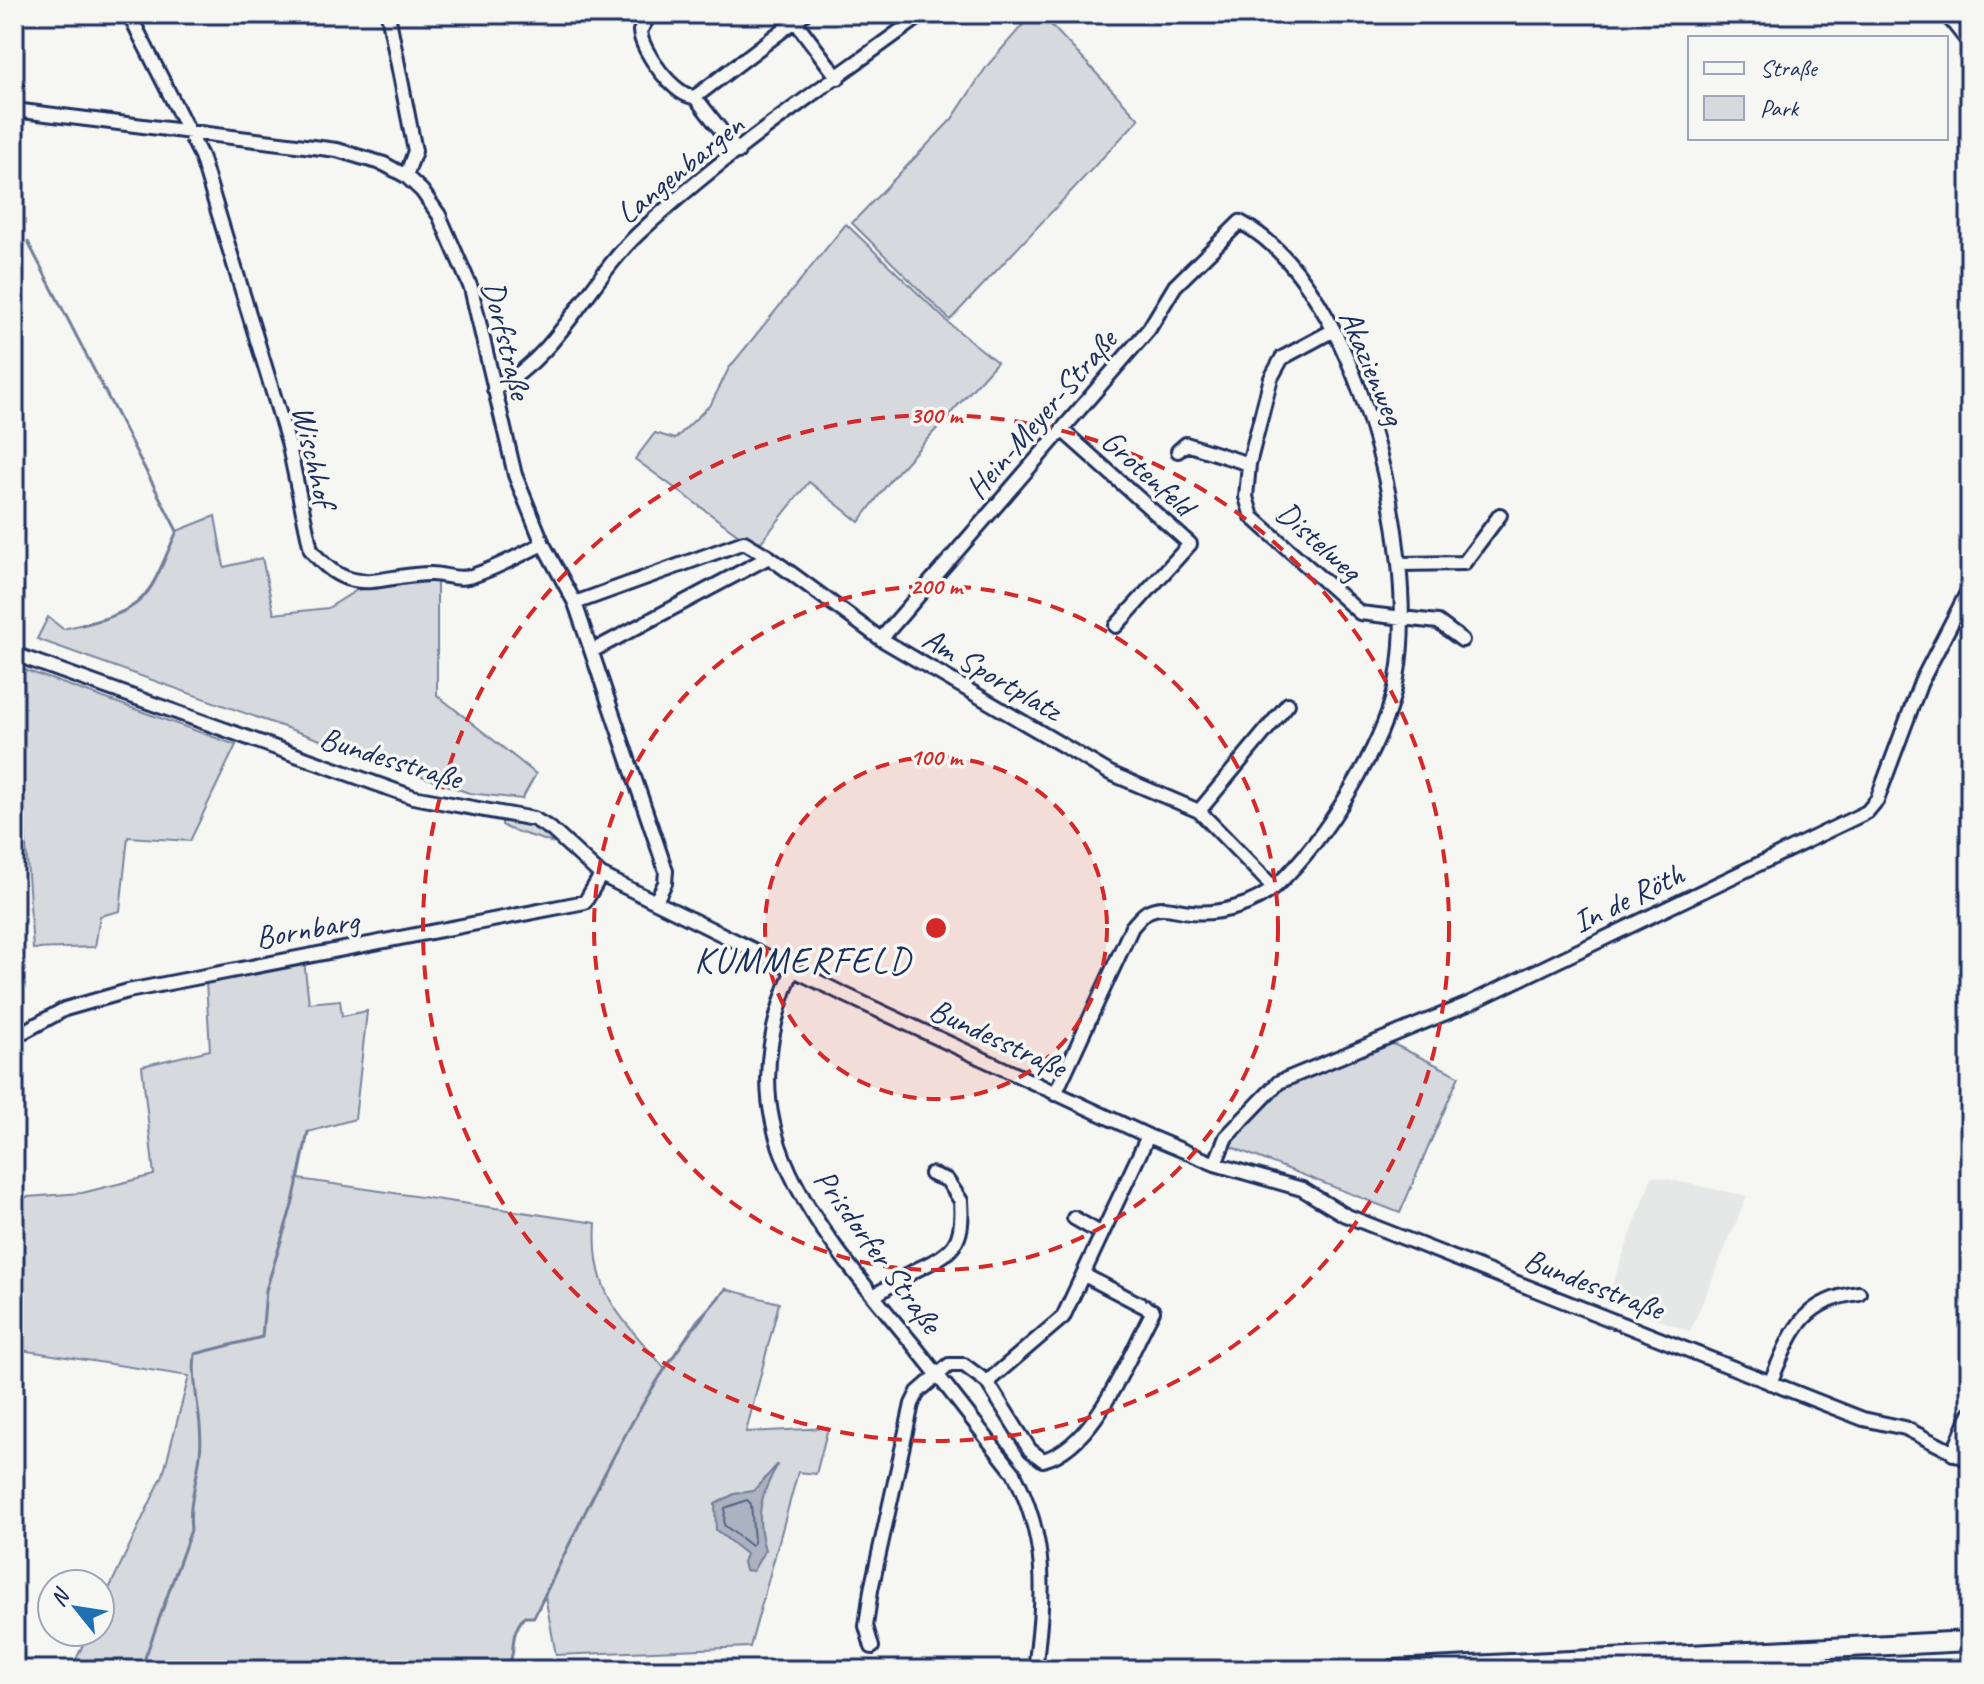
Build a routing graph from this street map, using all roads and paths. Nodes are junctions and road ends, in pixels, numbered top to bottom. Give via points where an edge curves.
1 (129, 14) edge
2 (388, 14) edge
3 (650, 14) edge
4 (923, 14) edge
5 (1946, 14) edge
6 (800, 18) edge
7 (1970, 44) edge
8 (838, 78) junction
9 (695, 97) junction
10 (14, 110) edge
11 (191, 133) junction
12 (738, 152) junction
13 (406, 176) junction
14 (1240, 222) joint
15 (1332, 331) junction
16 (494, 389) junction
17 (1062, 430) junction
18 (1186, 444) dead end
19 (1249, 464) junction
20 (1500, 515) dead end
21 (543, 544) junction
22 (769, 557) junction
23 (1399, 564) junction
24 (1970, 587) edge
25 (575, 603) junction
26 (1401, 618) junction
27 (1116, 626) dead end
28 (881, 639) junction
29 (1462, 640) dead end
30 (592, 651) junction
31 (14, 654) edge
32 (1288, 704) dead end
33 (1199, 811) junction
34 (601, 875) junction
35 (1274, 888) junction
36 (656, 901) junction
37 (793, 969) junction
38 (14, 1037) edge
39 (1055, 1094) junction
40 (1148, 1136) junction
41 (1215, 1164) junction
42 (931, 1174) dead end
43 (1074, 1218) dead end
44 (1100, 1233) junction
45 (1084, 1275) junction
46 (1859, 1293) dead end
47 (874, 1296) junction
48 (936, 1374) junction
49 (987, 1382) junction
50 (1770, 1383) junction
51 (1970, 1413) edge
52 (1953, 1454) junction
53 (1970, 1461) edge
54 (1970, 1641) edge
55 (872, 1647) dead end
56 (1970, 1662) edge
57 (1035, 1670) edge
58 (1393, 1670) edge
59 (1809, 1670) edge

1 - 11 street, Wischhof
2 - 13 street via 415,151
3 - 9 street via 640,31 644,47 680,92
4 - 8 street, Langenbargen
5 - 7 street
6 - 8 street
6 - 9 street
8 - 12 street, Langenbargen
9 - 12 street
10 - 11 street, Dorfstraße
11 - 13 street, Dorfstraße via 337,150
11 - 21 street, Wischhof via 288,442 304,529 322,563 356,583 432,574 468,577
12 - 16 street, Langenbargen via 634,237 556,336
13 - 16 street, Dorfstraße via 439,215 471,288
14 - 15 street, Akazienweg via 1262,233 1307,287
14 - 17 street, Hein-Meyer-Straße via 1175,286 1149,329
15 - 19 street, Distelweg via 1282,358 1271,378
15 - 23 street, Akazienweg via 1377,435
16 - 21 street, Dorfstraße via 515,475
17 - 27 street, Grotenfeld via 1190,544
17 - 28 street, Hein-Meyer-Straße
18 - 19 street
19 - 26 street, Distelweg via 1246,497 1252,517 1360,613
20 - 23 street via 1464,563
21 - 25 street, Dorfstraße
22 - 25 street, Am Sportplatz via 744,542
22 - 28 street, Am Sportplatz
22 - 30 street
23 - 26 street, Akazienweg
24 - 41 street, In de Röth via 1921,682 1877,800 1867,812 1468,1004 1279,1082 1226,1137
25 - 30 street, Dorfstraße
26 - 29 street, Distelweg via 1438,622
26 - 35 street, Akazienweg via 1398,677 1385,724 1358,777
28 - 33 street, Am Sportplatz via 1110,773
30 - 36 street, Dorfstraße via 666,871
31 - 34 street, Bundesstraße via 413,797 534,819
32 - 33 street
33 - 35 street, Am Sportplatz
34 - 36 street, Bundesstraße
34 - 38 street, Bornbarg via 585,902 128,991 65,1009
35 - 39 street via 1230,909 1148,911 1132,927 1111,967
36 - 37 street, Bundesstraße
37 - 39 street, Bundesstraße
37 - 47 street, Prisdorfer Straße via 768,1056 772,1122 802,1197
39 - 40 street, Bundesstraße
40 - 41 street, Bundesstraße
40 - 44 street
41 - 50 street, Bundesstraße via 1302,1189 1345,1215
42 - 47 street via 947,1180 961,1201 957,1241 942,1260
43 - 44 street
44 - 45 street
45 - 49 street via 1063,1317
45 - 49 street via 1153,1311 1091,1426 1059,1456 1043,1460 1030,1450
46 - 50 street via 1839,1295 1802,1319
47 - 48 street, Prisdorfer Straße
48 - 49 street via 949,1365 964,1365
48 - 55 street, Prisdorfer Straße via 912,1404 871,1590 866,1626
48 - 57 street, Prisdorfer Straße via 1014,1473 1031,1506 1044,1577
50 - 52 street, Bundesstraße via 1863,1419 1905,1428
51 - 52 street
52 - 53 street, Bundesstraße
54 - 58 highway
56 - 59 highway

